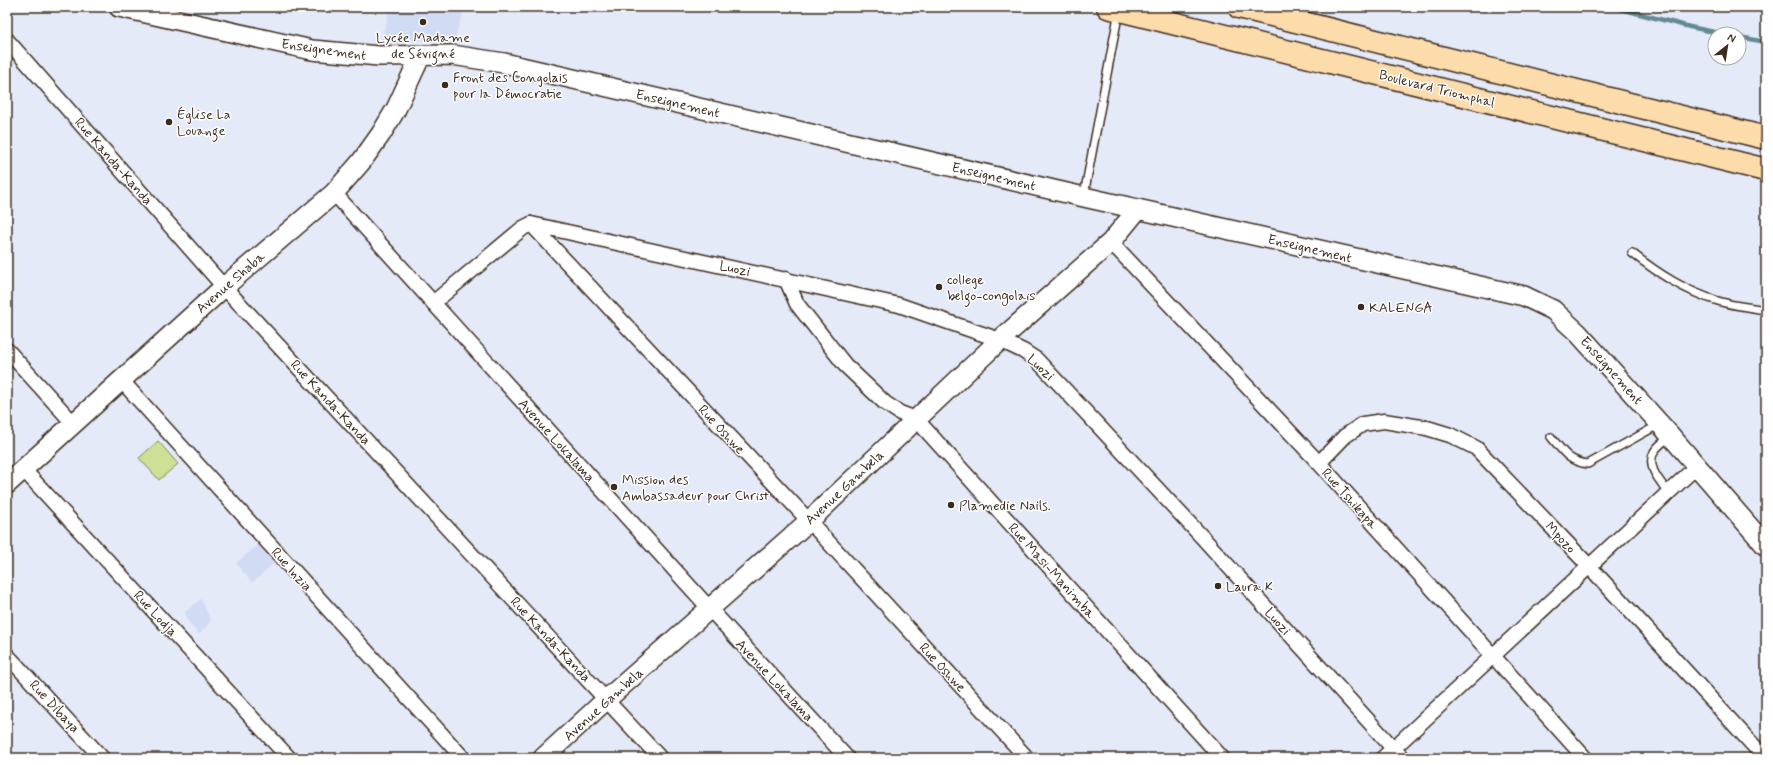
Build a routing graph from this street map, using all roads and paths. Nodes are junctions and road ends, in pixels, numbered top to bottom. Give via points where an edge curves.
1 (119, 7) edge
2 (1239, 7) edge
3 (1116, 8) edge
4 (7, 40) edge
5 (421, 55) junction
6 (1766, 138) edge
7 (1766, 170) edge
8 (334, 192) junction
9 (1084, 197) junction
10 (1138, 209) junction
11 (531, 224) junction
12 (1111, 242) junction
13 (1632, 253) dead end
14 (786, 279) junction
15 (224, 287) junction
16 (433, 303) junction
17 (1766, 310) edge
18 (1000, 340) junction
19 (7, 350) edge
20 (121, 380) junction
21 (916, 419) junction
22 (73, 423) junction
23 (1665, 430) junction
24 (1551, 437) dead end
25 (1319, 463) junction
26 (1697, 466) junction
27 (23, 469) junction
28 (7, 484) edge
29 (1668, 492) junction
30 (809, 521) junction
31 (1763, 540) edge
32 (1589, 566) junction
33 (710, 608) junction
34 (7, 655) edge
35 (1492, 656) junction
36 (607, 699) junction
37 (1393, 755) edge
38 (102, 758) edge
39 (289, 758) edge
40 (463, 758) edge
41 (543, 758) edge
42 (660, 758) edge
43 (847, 758) edge
44 (1027, 758) edge
45 (1222, 758) edge
46 (1585, 758) edge
47 (1765, 758) edge

1 - 5 street, Enseignement via 312,50 379,56
2 - 6 highway
3 - 7 highway, Boulevard Triomphal
3 - 9 lane
4 - 15 street, Rue Kanda-Kanda
5 - 8 street, Avenue Shaba via 396,109 381,134 361,162
5 - 9 street, Enseignement via 452,55 504,63
8 - 15 street, Avenue Shaba
8 - 16 street, Avenue Lokalama
9 - 10 street, Enseignement
10 - 12 street, Avenue Gambela
10 - 23 street, Enseignement via 1524,296 1553,310 1578,333
11 - 14 street, Luozi
11 - 16 street
11 - 30 street, Rue Oshwe
12 - 18 street, Avenue Gambela
12 - 25 street, Rue Tshikapa
13 - 17 lane via 1658,273 1691,291 1719,302
14 - 18 street, Luozi via 899,305
14 - 21 street, Rue Masi-Manimba via 797,304 845,365 885,403 900,413
15 - 20 street, Avenue Shaba
15 - 36 street, Rue Kanda-Kanda
16 - 33 street, Avenue Lokalama
18 - 21 street, Avenue Gambela
18 - 37 street, Luozi via 1037,360 1202,538
19 - 22 street
20 - 22 street, Avenue Shaba
20 - 40 street, Rue Inzia
21 - 30 street, Avenue Gambela
21 - 45 street, Rue Masi-Manimba
22 - 27 street, Avenue Shaba
23 - 24 lane via 1588,464 1570,459
23 - 26 street, Enseignement
23 - 29 lane via 1654,452 1652,463 1653,471
25 - 32 street, Mpozo via 1345,436 1363,424 1384,421 1427,428 1450,435 1476,448
25 - 35 street, Rue Tshikapa
26 - 29 street
26 - 31 street, Enseignement
27 - 28 street, Avenue Shaba
27 - 39 street, Rue Lodja
29 - 32 street
30 - 33 street, Avenue Gambela
30 - 44 street, Rue Oshwe
32 - 35 street
32 - 47 street, Mpozo
33 - 36 street, Avenue Gambela
33 - 43 street, Avenue Lokalama
34 - 38 street, Rue Dibaya
35 - 37 street
35 - 46 street, Rue Tshikapa
36 - 41 street, Avenue Gambela
36 - 42 street, Rue Kanda-Kanda

